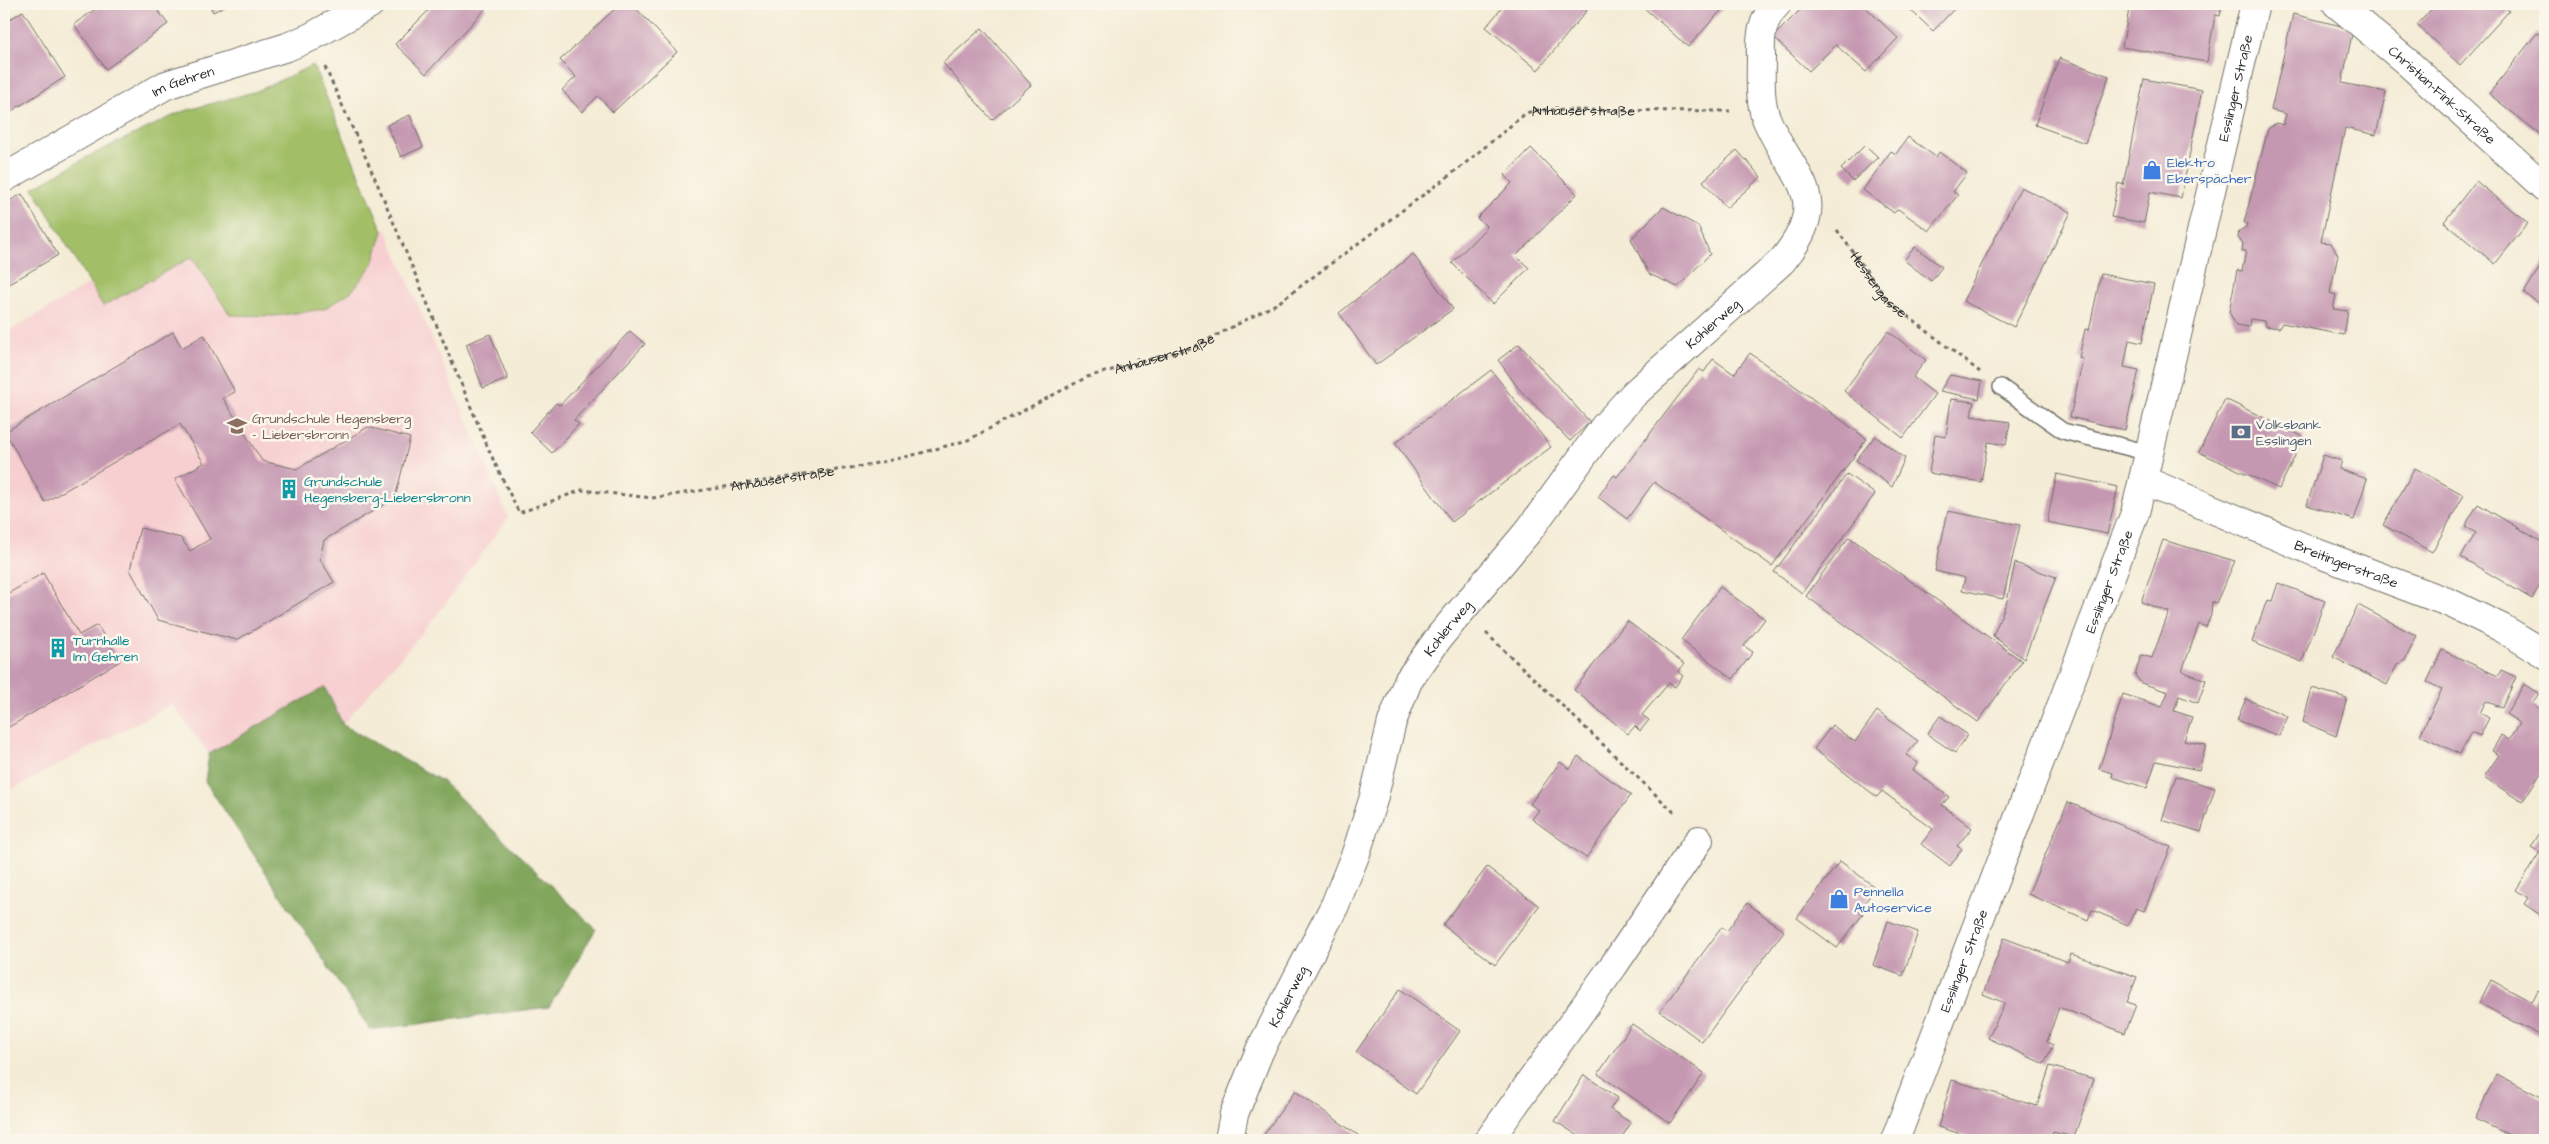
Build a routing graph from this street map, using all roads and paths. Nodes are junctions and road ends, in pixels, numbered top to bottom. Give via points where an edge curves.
1 (370, 4) edge
2 (2255, 4) edge
3 (2337, 4) edge
4 (1770, 6) edge
5 (311, 37) junction
6 (1764, 110) junction
7 (4, 178) edge
8 (2545, 188) edge
9 (1808, 206) junction
10 (2001, 387) joint
11 (2149, 453) junction
12 (2143, 480) junction
13 (1462, 610) junction
14 (2545, 654) edge
15 (1699, 840) joint
16 (1230, 1140) edge
17 (1489, 1140) edge
18 (1894, 1140) edge

1 - 5 street, Im Gehren
2 - 11 street, Esslinger Straße
3 - 8 street, Christian-Fink-Straße via 2414,68
4 - 6 street via 1761,34
5 - 6 path, Anhäuserstraße via 519,513 582,490 652,498 863,466 968,440 1087,377 1194,347 1278,304 1532,110
5 - 7 street, Im Gehren via 266,55 166,85
6 - 9 street via 1804,185
9 - 10 path, Hessengasse via 1828,218 1888,301
9 - 13 street, Kohlerweg via 1804,230 1782,261 1619,410 1516,546
10 - 11 lane via 2063,431
11 - 12 street, Esslinger Straße
12 - 14 street, Breitingerstraße via 2316,553 2443,600 2502,628
12 - 18 street, Esslinger Straße via 2130,530
13 - 15 path via 1683,820
13 - 16 street, Kohlerweg via 1421,662 1402,695 1392,722 1366,827 1353,861 1335,905 1260,1050 1234,1114
15 - 17 street

